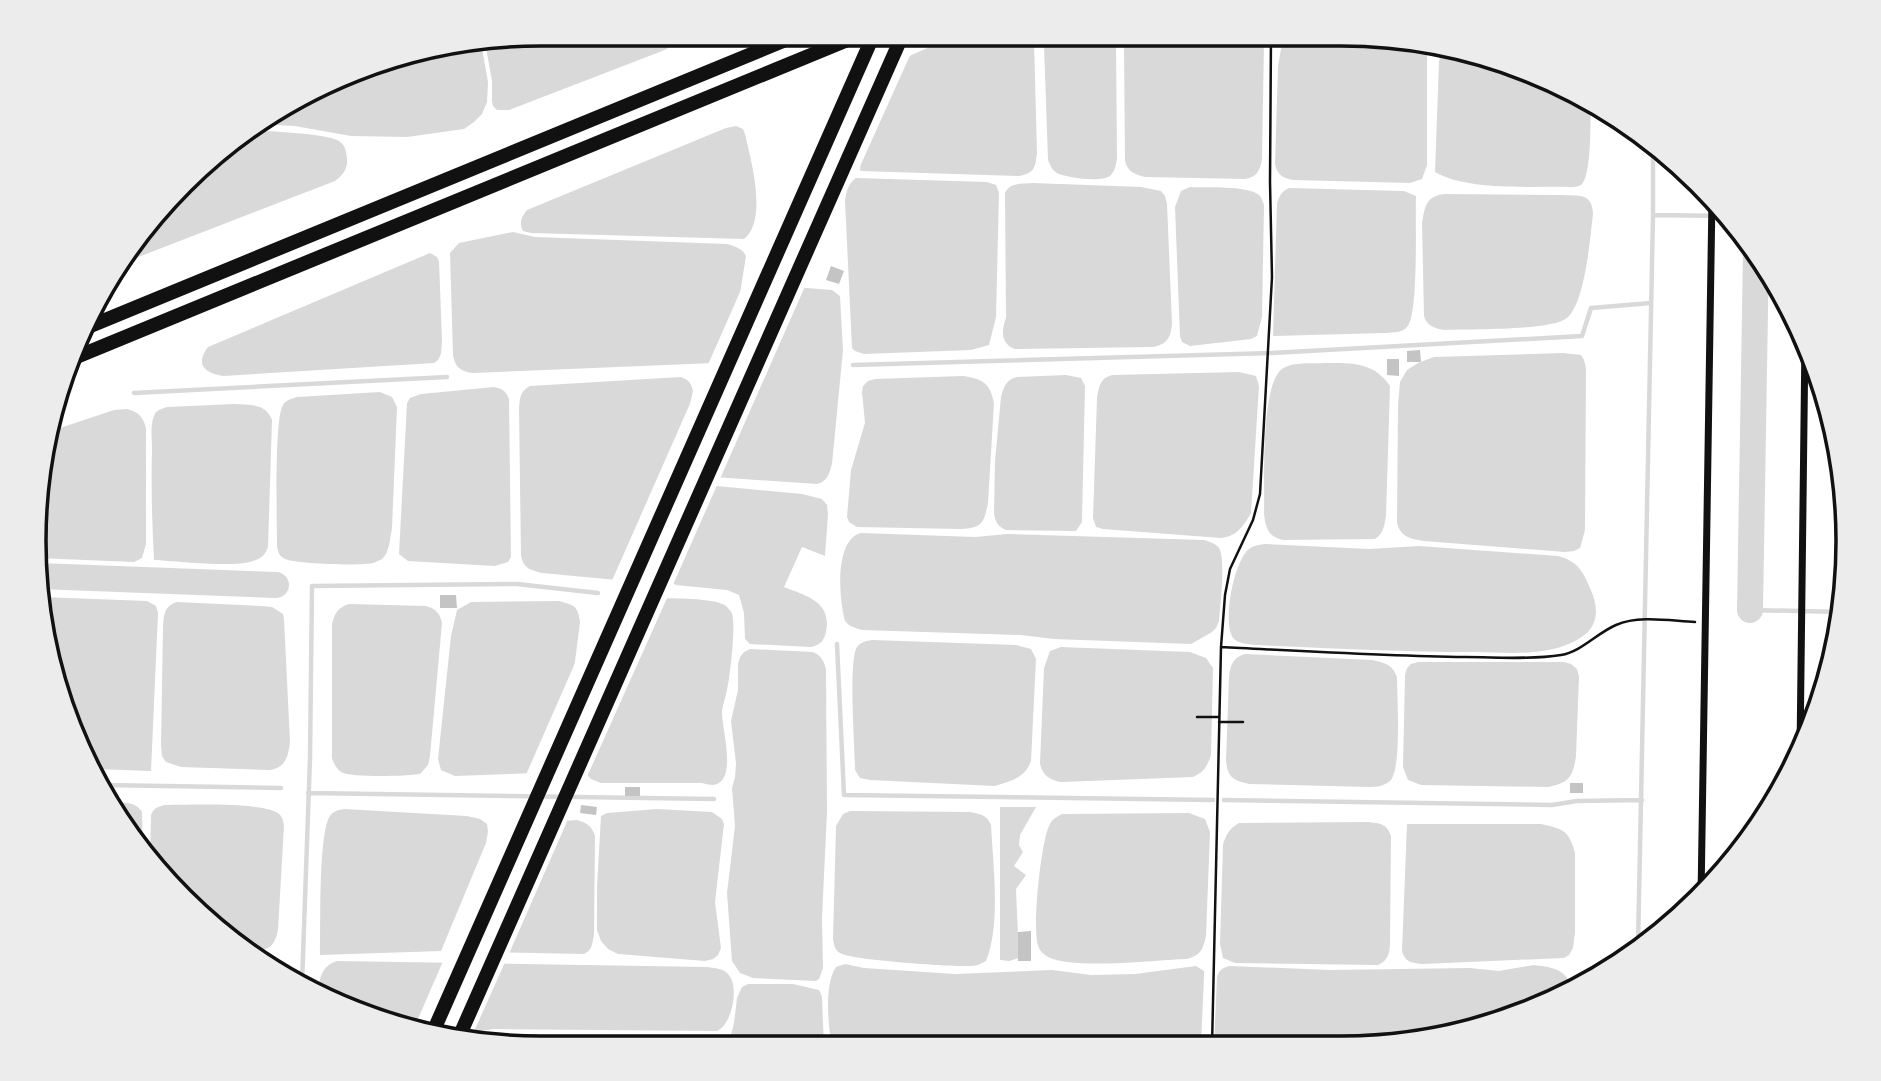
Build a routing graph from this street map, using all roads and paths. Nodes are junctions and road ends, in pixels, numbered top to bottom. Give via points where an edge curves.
1 (771, 46) edge
2 (833, 46) edge
3 (869, 46) edge
4 (902, 46) edge
5 (1271, 46) edge
6 (1713, 214) edge
7 (96, 324) edge
8 (82, 355) edge
9 (1805, 369) edge
10 (1705, 623) junction
11 (1221, 647) junction
12 (1197, 717) dead end
13 (1219, 720) junction
14 (1243, 722) dead end
15 (1800, 724) edge
16 (1701, 880) edge
17 (436, 1024) edge
18 (462, 1029) edge
19 (1212, 1036) edge

1 - 7 highway
2 - 8 highway
3 - 17 highway
4 - 18 highway
5 - 11 path via 1272,277 1260,494 1230,569
6 - 10 street
9 - 15 street
10 - 11 path via 1620,623 1562,655 1401,656
10 - 16 street
11 - 13 path
12 - 13 path
13 - 14 path
13 - 19 path

